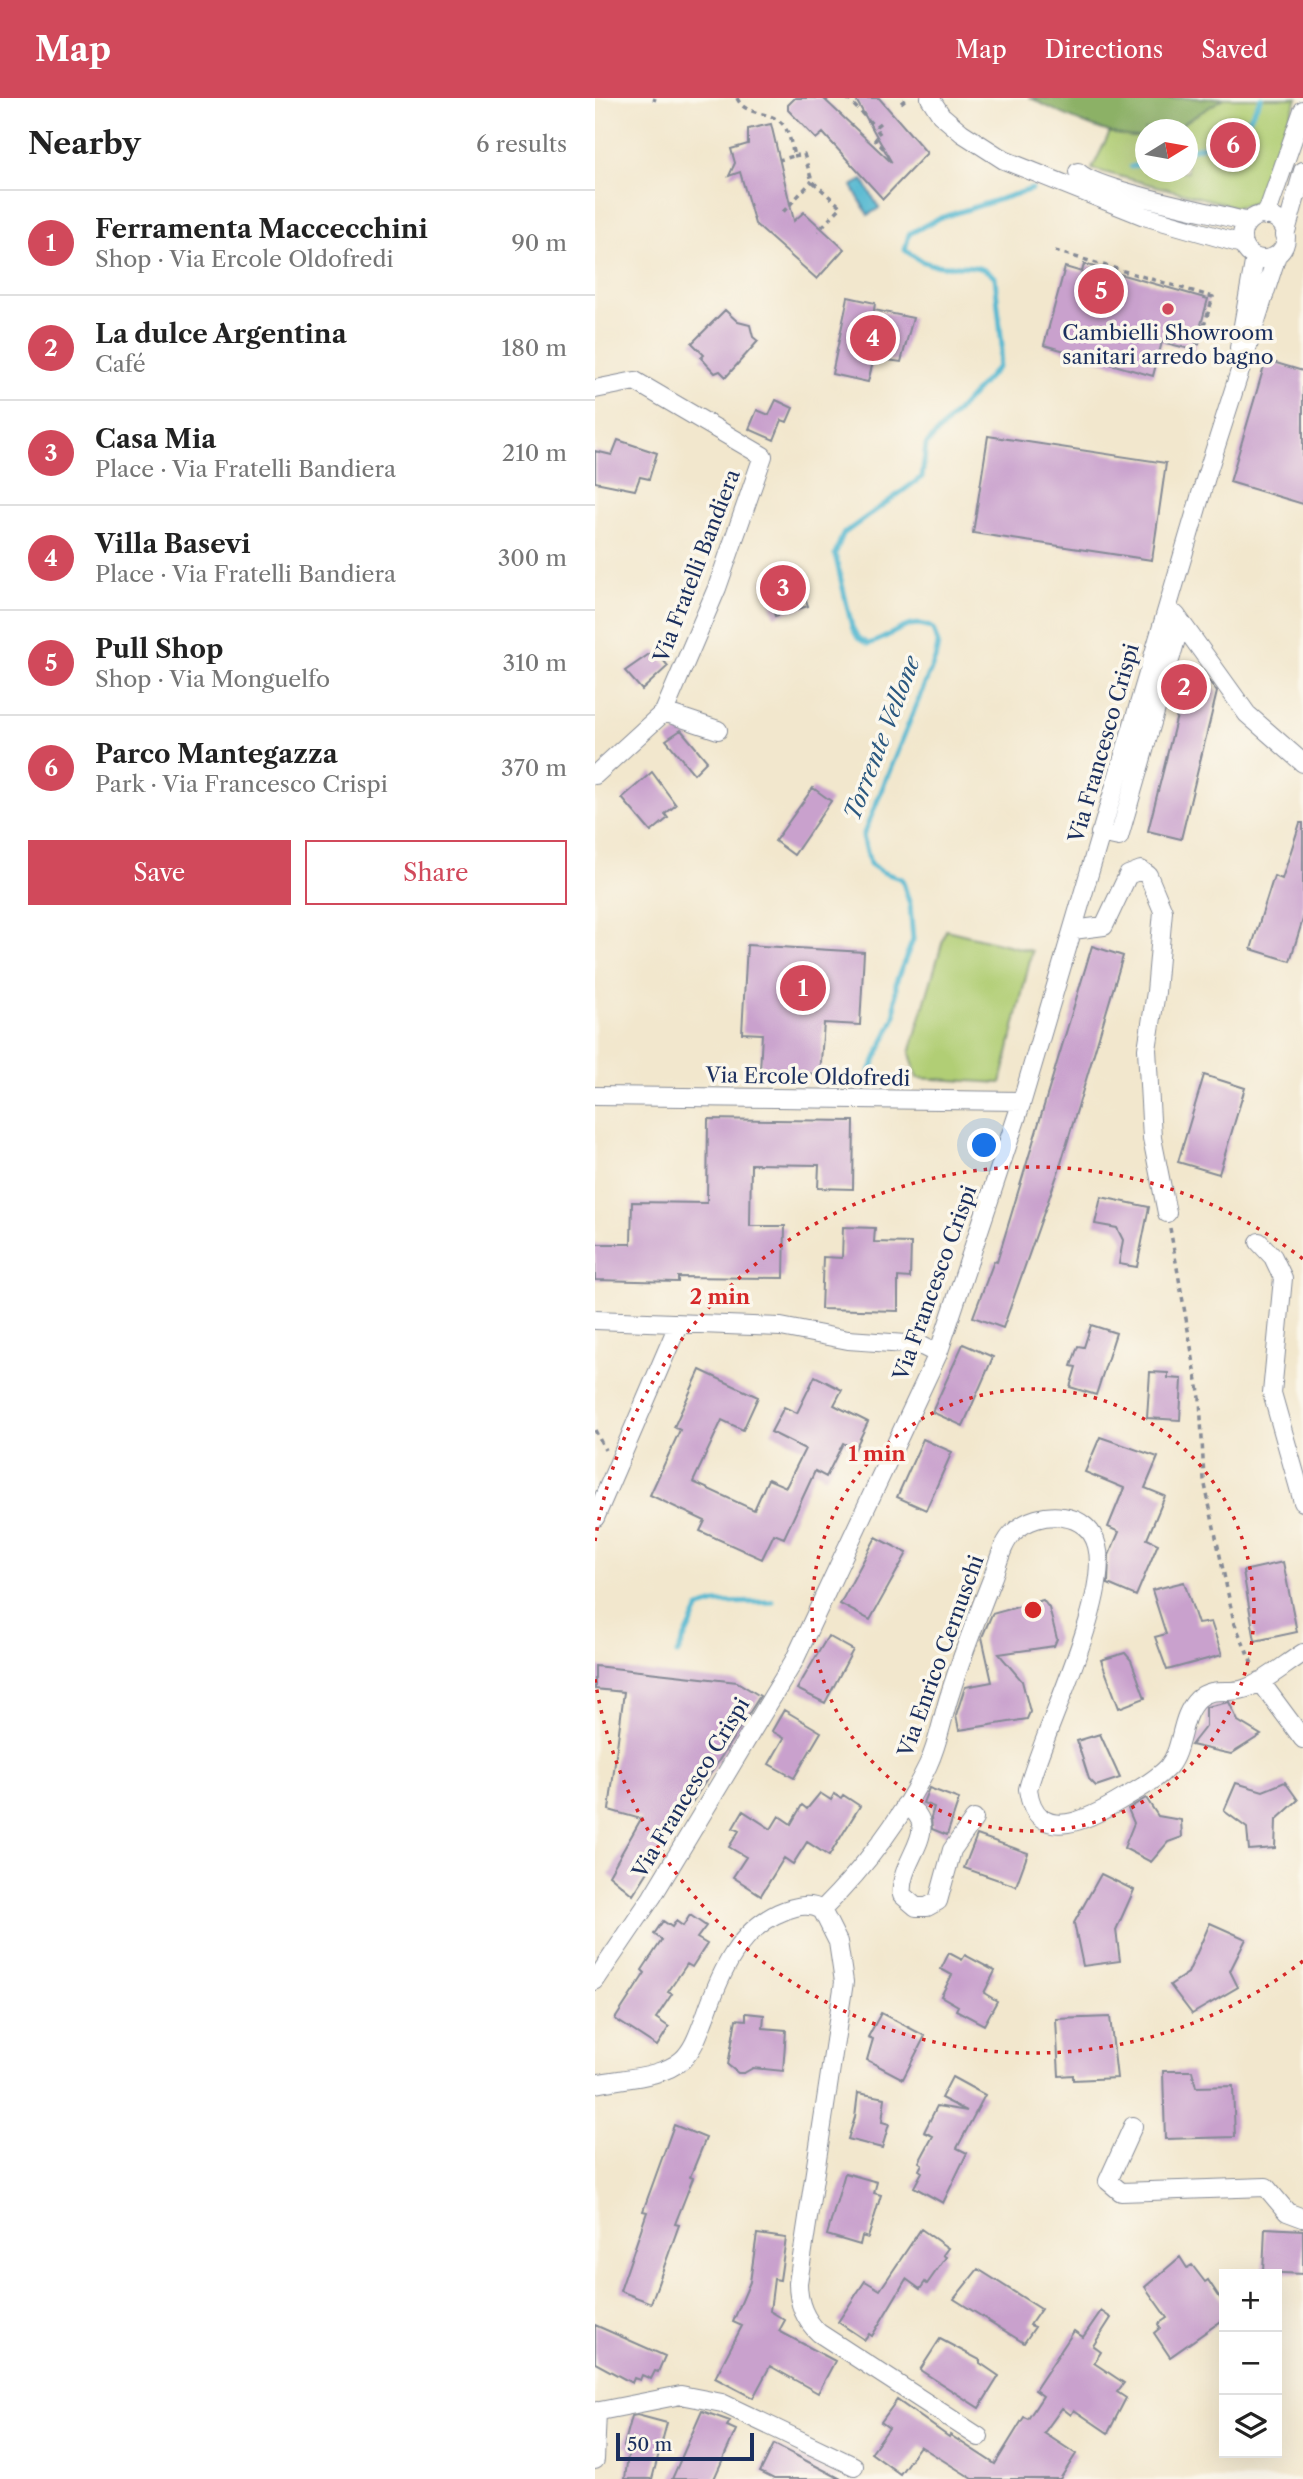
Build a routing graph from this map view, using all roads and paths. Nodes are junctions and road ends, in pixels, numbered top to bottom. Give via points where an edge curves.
1 (737, 98) edge
2 (847, 98) edge
3 (907, 98) edge
4 (930, 98) edge
5 (901, 103) dead end
6 (1303, 110) edge
7 (880, 123) dead end
8 (875, 127) junction
9 (884, 149) dead end
10 (794, 156) junction
11 (779, 160) dead end
12 (1303, 171) edge
13 (1078, 180) junction
14 (812, 181) junction
15 (783, 212) dead end
16 (1266, 216) junction
17 (1248, 222) junction
18 (818, 231) dead end
19 (1285, 235) junction
20 (1055, 251) dead end
21 (1248, 251) junction
22 (1277, 255) junction
23 (1194, 358) dead end
24 (1235, 383) junction
25 (595, 389) edge
26 (1168, 604) junction
27 (1181, 622) junction
28 (664, 712) junction
29 (718, 730) dead end
30 (1303, 763) edge
31 (595, 775) edge
32 (1100, 833) junction
33 (1073, 930) junction
34 (595, 1096) edge
35 (1021, 1101) junction
36 (1167, 1213) joint
37 (1259, 1242) dead end
38 (595, 1320) edge
39 (678, 1325) junction
40 (938, 1354) junction
41 (595, 1430) edge
42 (607, 1455) dead end
43 (1303, 1502) edge
44 (595, 1518) edge
45 (1303, 1653) edge
46 (1260, 1681) junction
47 (1303, 1739) edge
48 (905, 1805) junction
49 (974, 1819) dead end
50 (822, 1910) junction
51 (595, 1981) edge
52 (595, 2084) edge
53 (1133, 2126) dead end
54 (1303, 2218) edge
55 (596, 2412) edge
56 (979, 2437) dead end
57 (595, 2460) edge
58 (854, 2466) dead end

1 - 10 path via 747,110 780,122
2 - 8 path
3 - 5 path
4 - 13 street via 962,133 1004,160
6 - 16 street
7 - 8 path
8 - 9 path via 880,134 875,140
10 - 11 path
10 - 14 path via 804,154
12 - 19 street
13 - 17 street
13 - 21 street via 1144,216
14 - 15 path
14 - 18 path via 841,207
16 - 17 street
16 - 19 street via 1281,225
17 - 21 street via 1243,231
19 - 22 street
20 - 23 path via 1213,297
21 - 22 street via 1270,258
21 - 24 street, Via Francesco Crispi
22 - 24 street, Via Francesco Crispi
24 - 26 street, Via Francesco Crispi
25 - 28 street, Via Fratelli Bandiera via 635,381 762,456 717,588
26 - 27 street
26 - 32 street, Via Francesco Crispi
27 - 30 street via 1247,714
27 - 32 street via 1119,837
28 - 29 street
28 - 31 street, Via Fratelli Bandiera
32 - 33 street, Via Francesco Crispi
33 - 35 street, Via Francesco Crispi
33 - 36 street via 1104,926 1128,875 1141,870 1148,875 1163,911 1147,1049 1151,1138
34 - 35 street, Via Ercole Oldofredi
35 - 40 street, Via Francesco Crispi
36 - 46 path via 1200,1398 1204,1480 1222,1571 1234,1622
37 - 43 street via 1283,1278 1272,1393
38 - 39 street
39 - 40 street via 781,1327 848,1340 919,1345
39 - 44 street
40 - 51 street, Via Francesco Crispi via 795,1661 652,1898
41 - 42 path
45 - 46 street, Via Enrico Cernuschi
46 - 47 street
46 - 48 street, Via Enrico Cernuschi via 1243,1690 1207,1693 1196,1701 1170,1765 1101,1813 1067,1825 1044,1819 1030,1803 1028,1789 1089,1615 1098,1555 1093,1536 1072,1518 1031,1521 1011,1534 1005,1544 961,1658 929,1763
48 - 49 street via 915,1810 923,1826 901,1876 902,1895 916,1907 938,1901 952,1850
48 - 50 street, Via Enrico Cernuschi via 856,1874
50 - 52 street via 810,1905 788,1910 748,1934 727,1964 683,2060 660,2071
50 - 56 street via 838,1942 844,1982 798,2283 800,2303 819,2333
53 - 54 street via 1108,2181 1121,2192 1266,2187 1287,2212
55 - 57 street
55 - 58 street via 681,2395 722,2403

